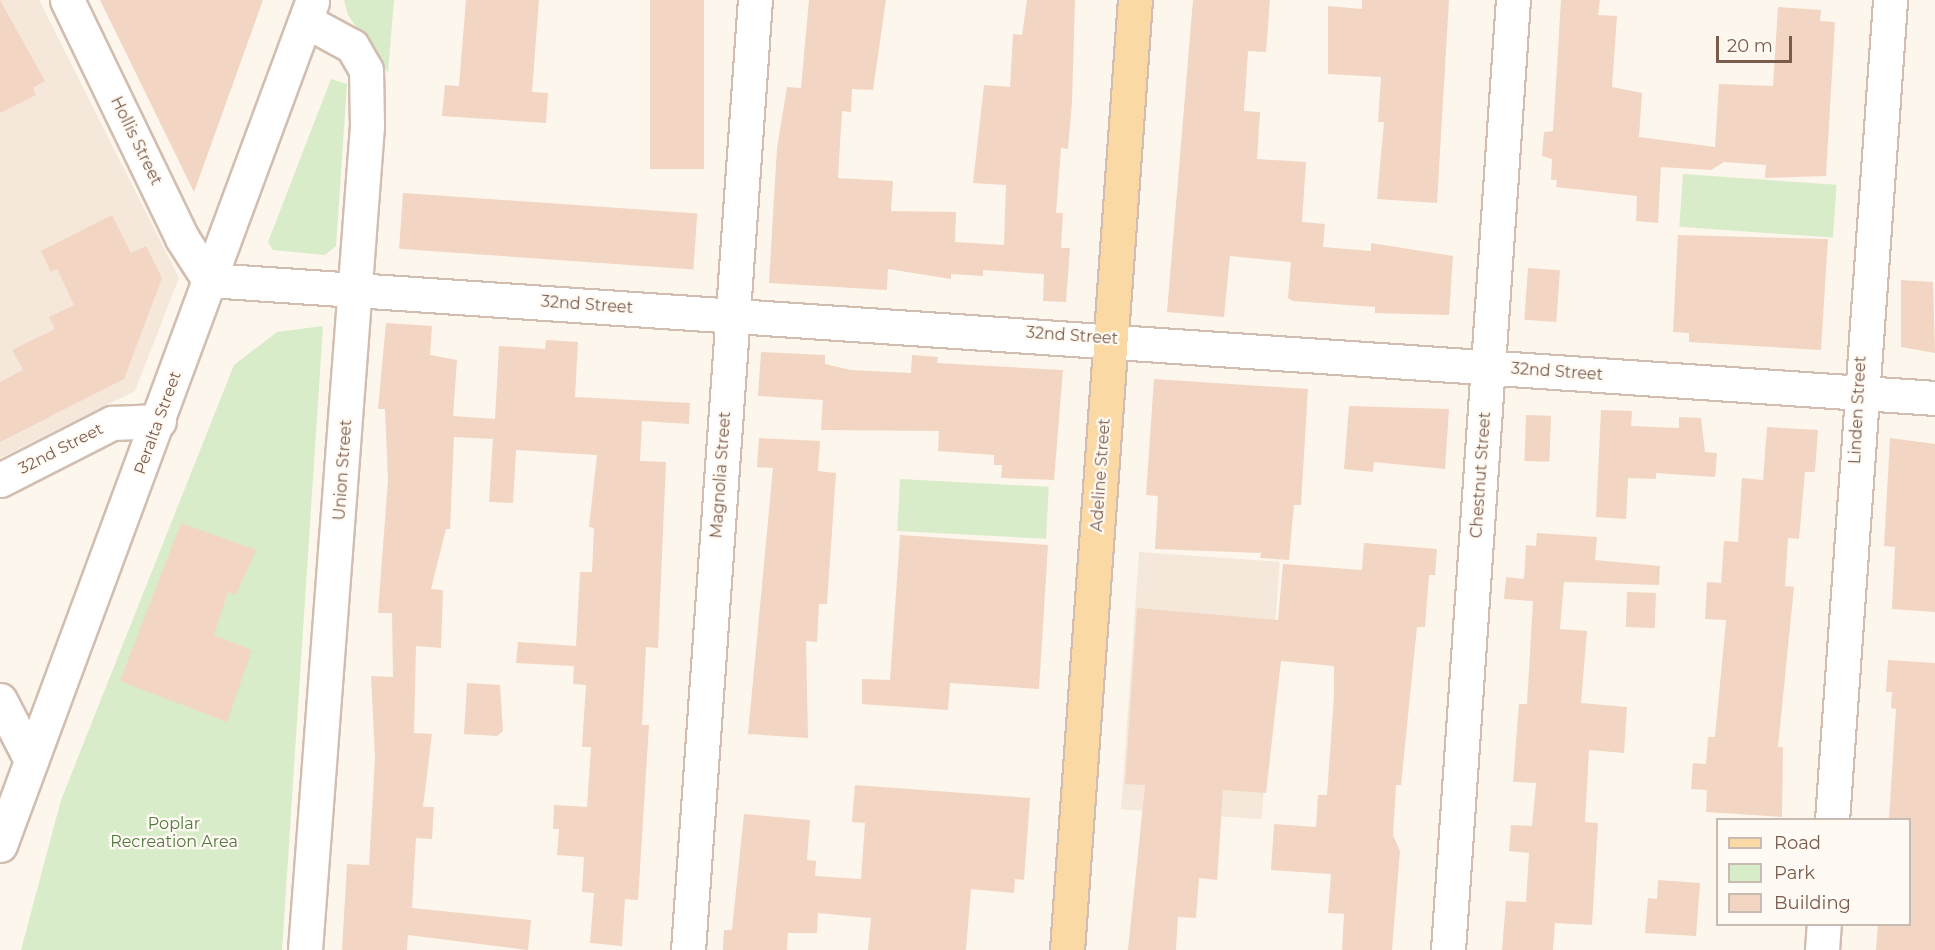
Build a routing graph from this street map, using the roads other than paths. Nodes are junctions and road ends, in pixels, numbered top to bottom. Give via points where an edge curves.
1 (67, 0) edge
2 (755, 0) edge
3 (1134, 0) edge
4 (1513, 0) edge
5 (1890, 0) edge
6 (309, 10) edge
7 (209, 280) junction
8 (356, 290) junction
9 (732, 315) junction
10 (1111, 338) junction
11 (1488, 367) junction
12 (1858, 393) junction
13 (1935, 398) edge
14 (159, 421) junction
15 (0, 480) edge
16 (0, 700) edge
17 (31, 760) junction
18 (1832, 818) edge
19 (0, 845) edge
20 (1824, 926) edge
21 (305, 950) edge
22 (688, 950) edge
23 (1067, 950) edge
24 (1448, 950) edge
25 (1822, 950) edge

1 - 7 street, Hollis Street via 182,238
2 - 9 street, Magnolia Street
3 - 10 main road, Adeline Street
4 - 11 street, Chestnut Street
5 - 12 street, Linden Street
6 - 7 street, Peralta Street
6 - 8 street, Union Street via 352,46 366,70
7 - 8 street, 32nd Street
7 - 14 street, Peralta Street
8 - 9 street, 32nd Street
8 - 21 street, Union Street
9 - 10 street, 32nd Street
9 - 22 street, Magnolia Street
10 - 11 street, 32nd Street
10 - 23 main road, Adeline Street
11 - 12 street, 32nd Street
11 - 24 street, Chestnut Street
12 - 13 street, 32nd Street
12 - 18 street, Linden Street
14 - 15 street, 32nd Street via 112,423
14 - 17 street, Peralta Street
16 - 17 street
17 - 19 street, Peralta Street
20 - 25 street

